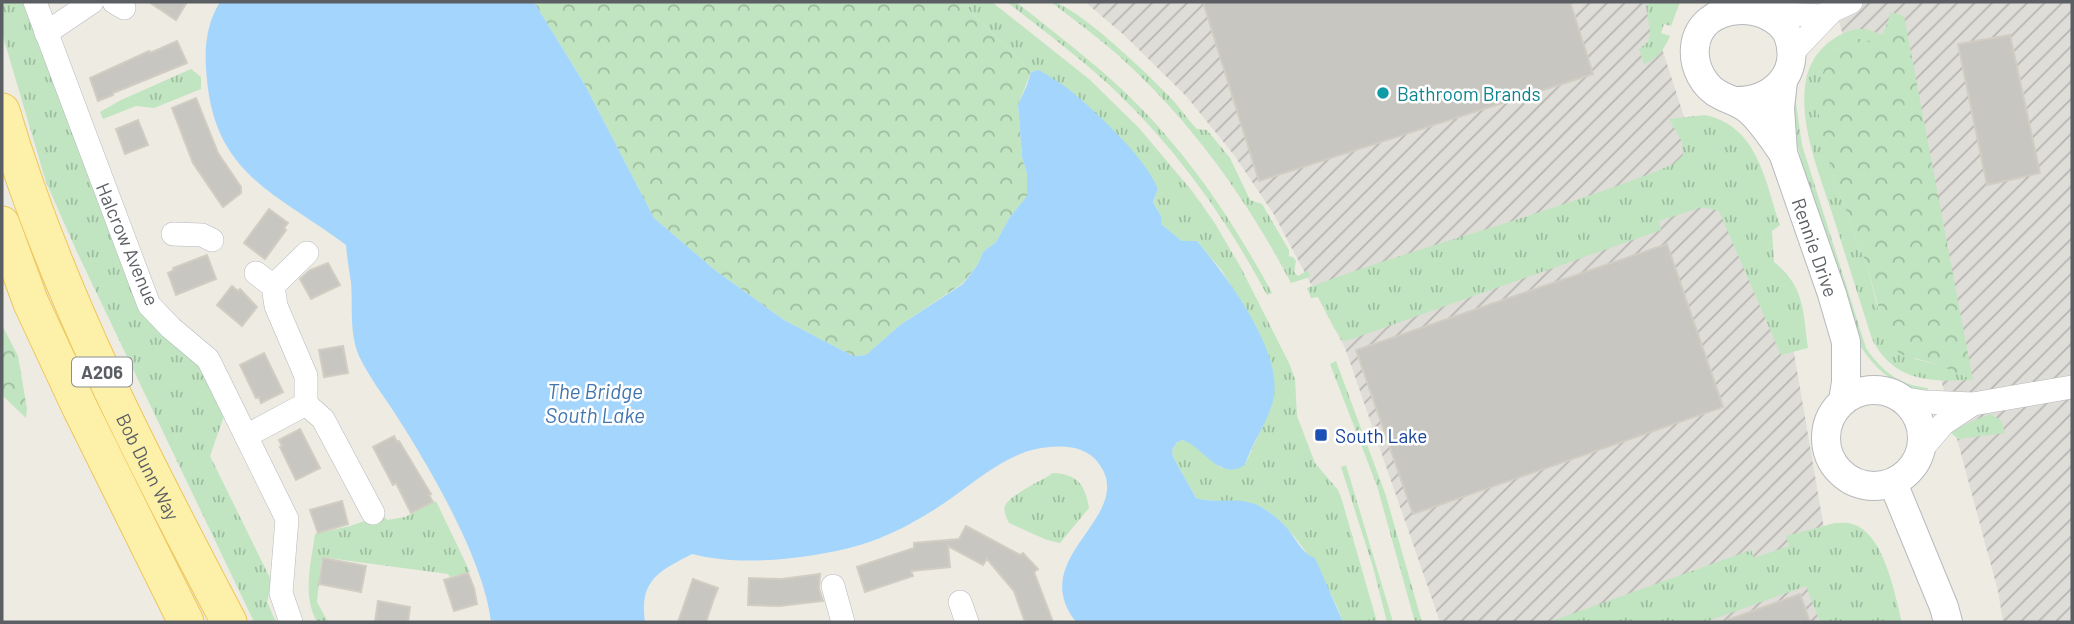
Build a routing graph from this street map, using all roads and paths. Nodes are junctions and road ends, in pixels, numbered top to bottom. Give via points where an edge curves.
1 (35, 2) edge
2 (92, 2) edge
3 (1842, 6) edge
4 (1759, 7) edge
5 (1705, 12) edge
6 (46, 33) junction
7 (1791, 54) junction
8 (1783, 81) junction
9 (1734, 100) junction
10 (2, 111) edge
11 (1783, 153) junction
12 (2, 224) edge
13 (173, 234) dead end
14 (212, 240) dead end
15 (307, 253) dead end
16 (1846, 342) junction
17 (2072, 387) edge
18 (1893, 395) junction
19 (1843, 401) junction
20 (306, 404) junction
21 (1973, 404) junction
22 (246, 436) junction
23 (1921, 450) junction
24 (1893, 483) junction
25 (373, 513) dead end
26 (833, 586) dead end
27 (186, 622) edge
28 (229, 622) edge
29 (291, 622) edge
30 (843, 622) edge
31 (1948, 622) edge

1 - 6 street, Halcrow Avenue
2 - 6 street
3 - 4 street via 1821,16
3 - 7 street
4 - 5 street, Rennie Drive via 1742,4
4 - 7 street via 1786,31
5 - 9 street, Rennie Drive via 1695,62 1714,91
6 - 22 street, Halcrow Avenue via 149,305 208,359
7 - 8 street, Rennie Drive
8 - 9 street via 1761,98
8 - 11 street, Rennie Drive
9 - 11 street, Rennie Drive via 1762,123
10 - 28 main road, Bob Dunn Way / A206 via 21,174 102,371
11 - 16 street, Rennie Drive
12 - 27 main road, Bob Dunn Way / A206 via 41,326
13 - 14 street
15 - 20 street via 265,280 306,376
16 - 18 street, Rennie Drive
16 - 19 street, Rennie Drive
17 - 21 street
18 - 19 street via 1863,392
18 - 21 street
18 - 23 street, Rennie Drive via 1911,407 1919,420
19 - 24 street, Rennie Drive via 1827,428 1830,459 1857,484
20 - 22 street
20 - 25 street via 323,419
21 - 23 street via 1943,425
22 - 29 street, Halcrow Avenue via 287,519 281,593
23 - 24 street via 1906,475
24 - 31 street
26 - 30 street

